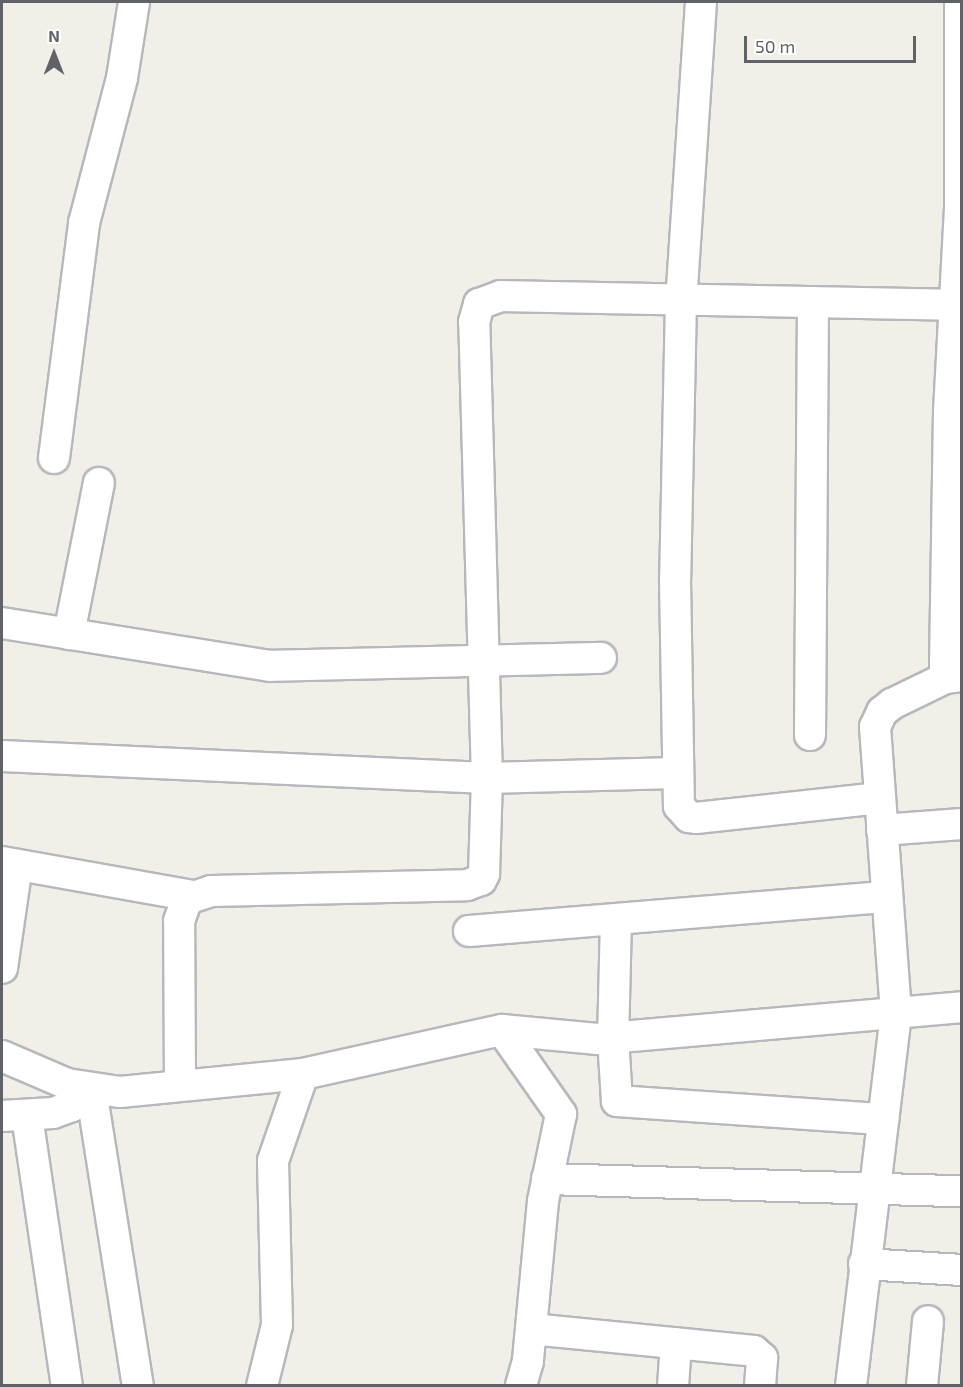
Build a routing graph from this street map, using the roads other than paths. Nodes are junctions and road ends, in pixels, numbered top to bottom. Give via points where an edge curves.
1 (134, 2) edge
2 (701, 2) edge
3 (960, 2) edge
4 (961, 168) edge
5 (681, 300) junction
6 (813, 302) junction
7 (958, 305) edge
8 (955, 447) edge
9 (54, 458) dead end
10 (99, 483) dead end
11 (2, 623) edge
12 (69, 634) junction
13 (601, 658) dead end
14 (481, 661) junction
15 (956, 675) edge
16 (810, 735) dead end
17 (2, 756) edge
18 (676, 773) junction
19 (487, 778) junction
20 (880, 798) junction
21 (962, 824) edge
22 (882, 830) junction
23 (9, 863) edge
24 (193, 896) junction
25 (887, 897) junction
26 (616, 919) junction
27 (470, 931) dead end
28 (2, 968) edge
29 (962, 1008) edge
30 (896, 1013) junction
31 (502, 1030) junction
32 (614, 1038) junction
33 (2, 1056) edge
34 (303, 1074) junction
35 (180, 1086) junction
36 (91, 1090) junction
37 (14, 1116) edge
38 (883, 1119) junction
39 (547, 1179) junction
40 (874, 1187) junction
41 (962, 1191) edge
42 (864, 1264) junction
43 (962, 1270) edge
44 (928, 1321) dead end
45 (531, 1329) junction
46 (676, 1343) junction
47 (68, 1386) edge
48 (138, 1386) edge
49 (262, 1386) edge
50 (521, 1386) edge
51 (673, 1386) edge
52 (760, 1386) edge
53 (851, 1386) edge
54 (921, 1386) edge

1 - 9 street via 122,78 84,223
2 - 5 street
3 - 4 street
4 - 7 street
5 - 6 street
5 - 14 street via 501,296 479,304 474,322
5 - 18 street via 675,580
6 - 7 street
6 - 16 street
7 - 8 street
8 - 15 street
10 - 12 street
11 - 12 street
12 - 14 street via 270,666
13 - 14 street
14 - 19 street
15 - 20 street via 892,704 877,719
17 - 19 street
18 - 19 street
18 - 20 street via 679,806 689,817
19 - 24 street via 484,874 475,883 211,891
20 - 22 street
21 - 22 street
22 - 25 street
23 - 24 street
23 - 28 street
24 - 35 street via 183,905 179,921
25 - 26 street
25 - 30 street
26 - 27 street
26 - 32 street
29 - 30 street
30 - 32 street
30 - 38 street
31 - 32 street
31 - 34 street
31 - 39 street via 561,1114
32 - 38 street via 616,1098 620,1102
33 - 36 street
34 - 35 street
34 - 49 street via 273,1161 277,1325
35 - 36 street
36 - 37 street via 63,1110
36 - 48 street
37 - 47 street
38 - 40 street
39 - 40 street
39 - 45 street via 539,1224
40 - 41 street
40 - 42 street
42 - 43 street
42 - 53 street
44 - 54 street
45 - 46 street
45 - 50 street
46 - 51 street
46 - 52 street via 758,1352 762,1358

